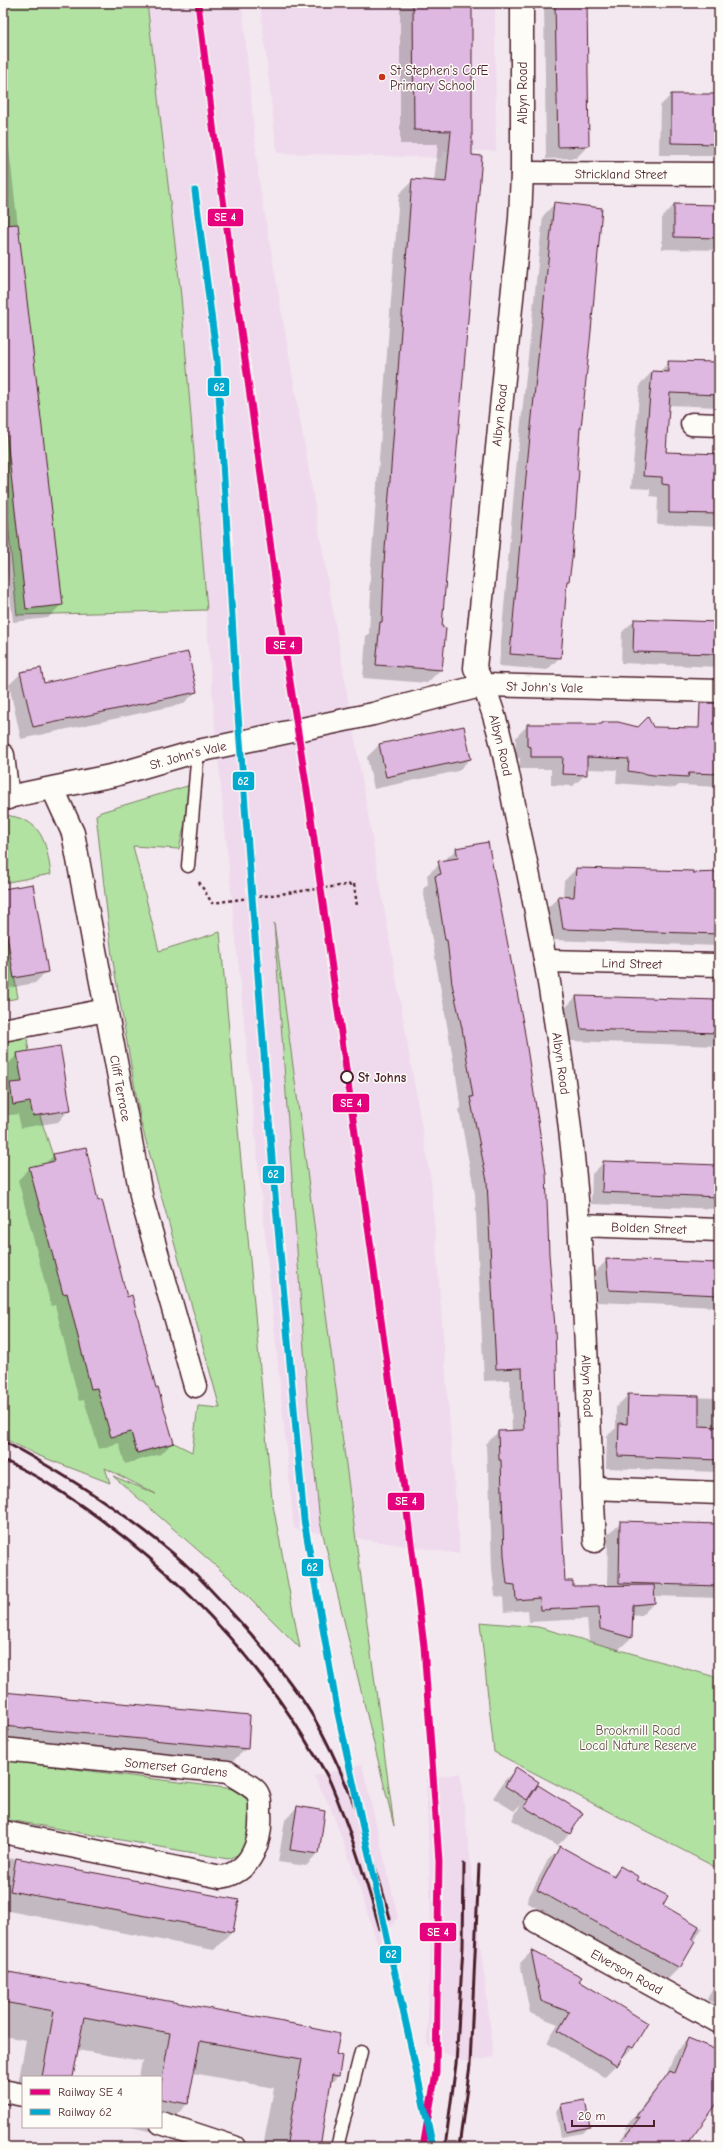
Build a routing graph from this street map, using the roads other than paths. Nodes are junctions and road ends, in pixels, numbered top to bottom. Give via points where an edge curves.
1 (522, 3) edge
2 (522, 173) junction
3 (719, 174) edge
4 (692, 424) dead end
5 (719, 425) edge
6 (484, 685) junction
7 (719, 691) edge
8 (373, 714) joint
9 (198, 752) junction
10 (3, 755) edge
11 (53, 789) junction
12 (5, 798) edge
13 (188, 866) dead end
14 (545, 961) junction
15 (719, 965) edge
16 (106, 1010) junction
17 (3, 1030) edge
18 (579, 1225) junction
19 (719, 1230) edge
20 (195, 1386) dead end
21 (592, 1488) junction
22 (719, 1493) edge
23 (595, 1541) dead end
24 (3, 1749) edge
25 (3, 1832) edge
26 (536, 1921) dead end
27 (719, 2022) edge
28 (361, 2052) dead end
29 (3, 2091) edge
30 (22, 2095) edge
31 (162, 2123) edge
32 (223, 2145) edge
33 (337, 2147) edge

1 - 2 street, Albyn Road
2 - 3 street, Strickland Street
2 - 6 street, Albyn Road via 520,218 475,668
4 - 5 street
6 - 7 street, St John's Vale
6 - 8 street, St John's Vale
6 - 14 street, Albyn Road via 492,704
8 - 9 street, St. John's Vale
9 - 11 street, St. John's Vale
9 - 13 lane
10 - 12 street
11 - 12 street, St. John's Vale
11 - 16 street, Cliff Terrace via 73,833
14 - 15 street, Lind Street
14 - 18 street, Albyn Road via 568,1113
16 - 17 street
16 - 20 street, Cliff Terrace via 142,1200
18 - 19 street, Bolden Street
18 - 21 street, Albyn Road
21 - 22 street
21 - 23 street, Albyn Road
24 - 25 street, Somerset Gardens via 228,1772 256,1792 260,1800 261,1824 258,1846 243,1866 232,1875 221,1877
26 - 27 street, Elverson Road
28 - 33 lane
29 - 30 street
31 - 32 street

